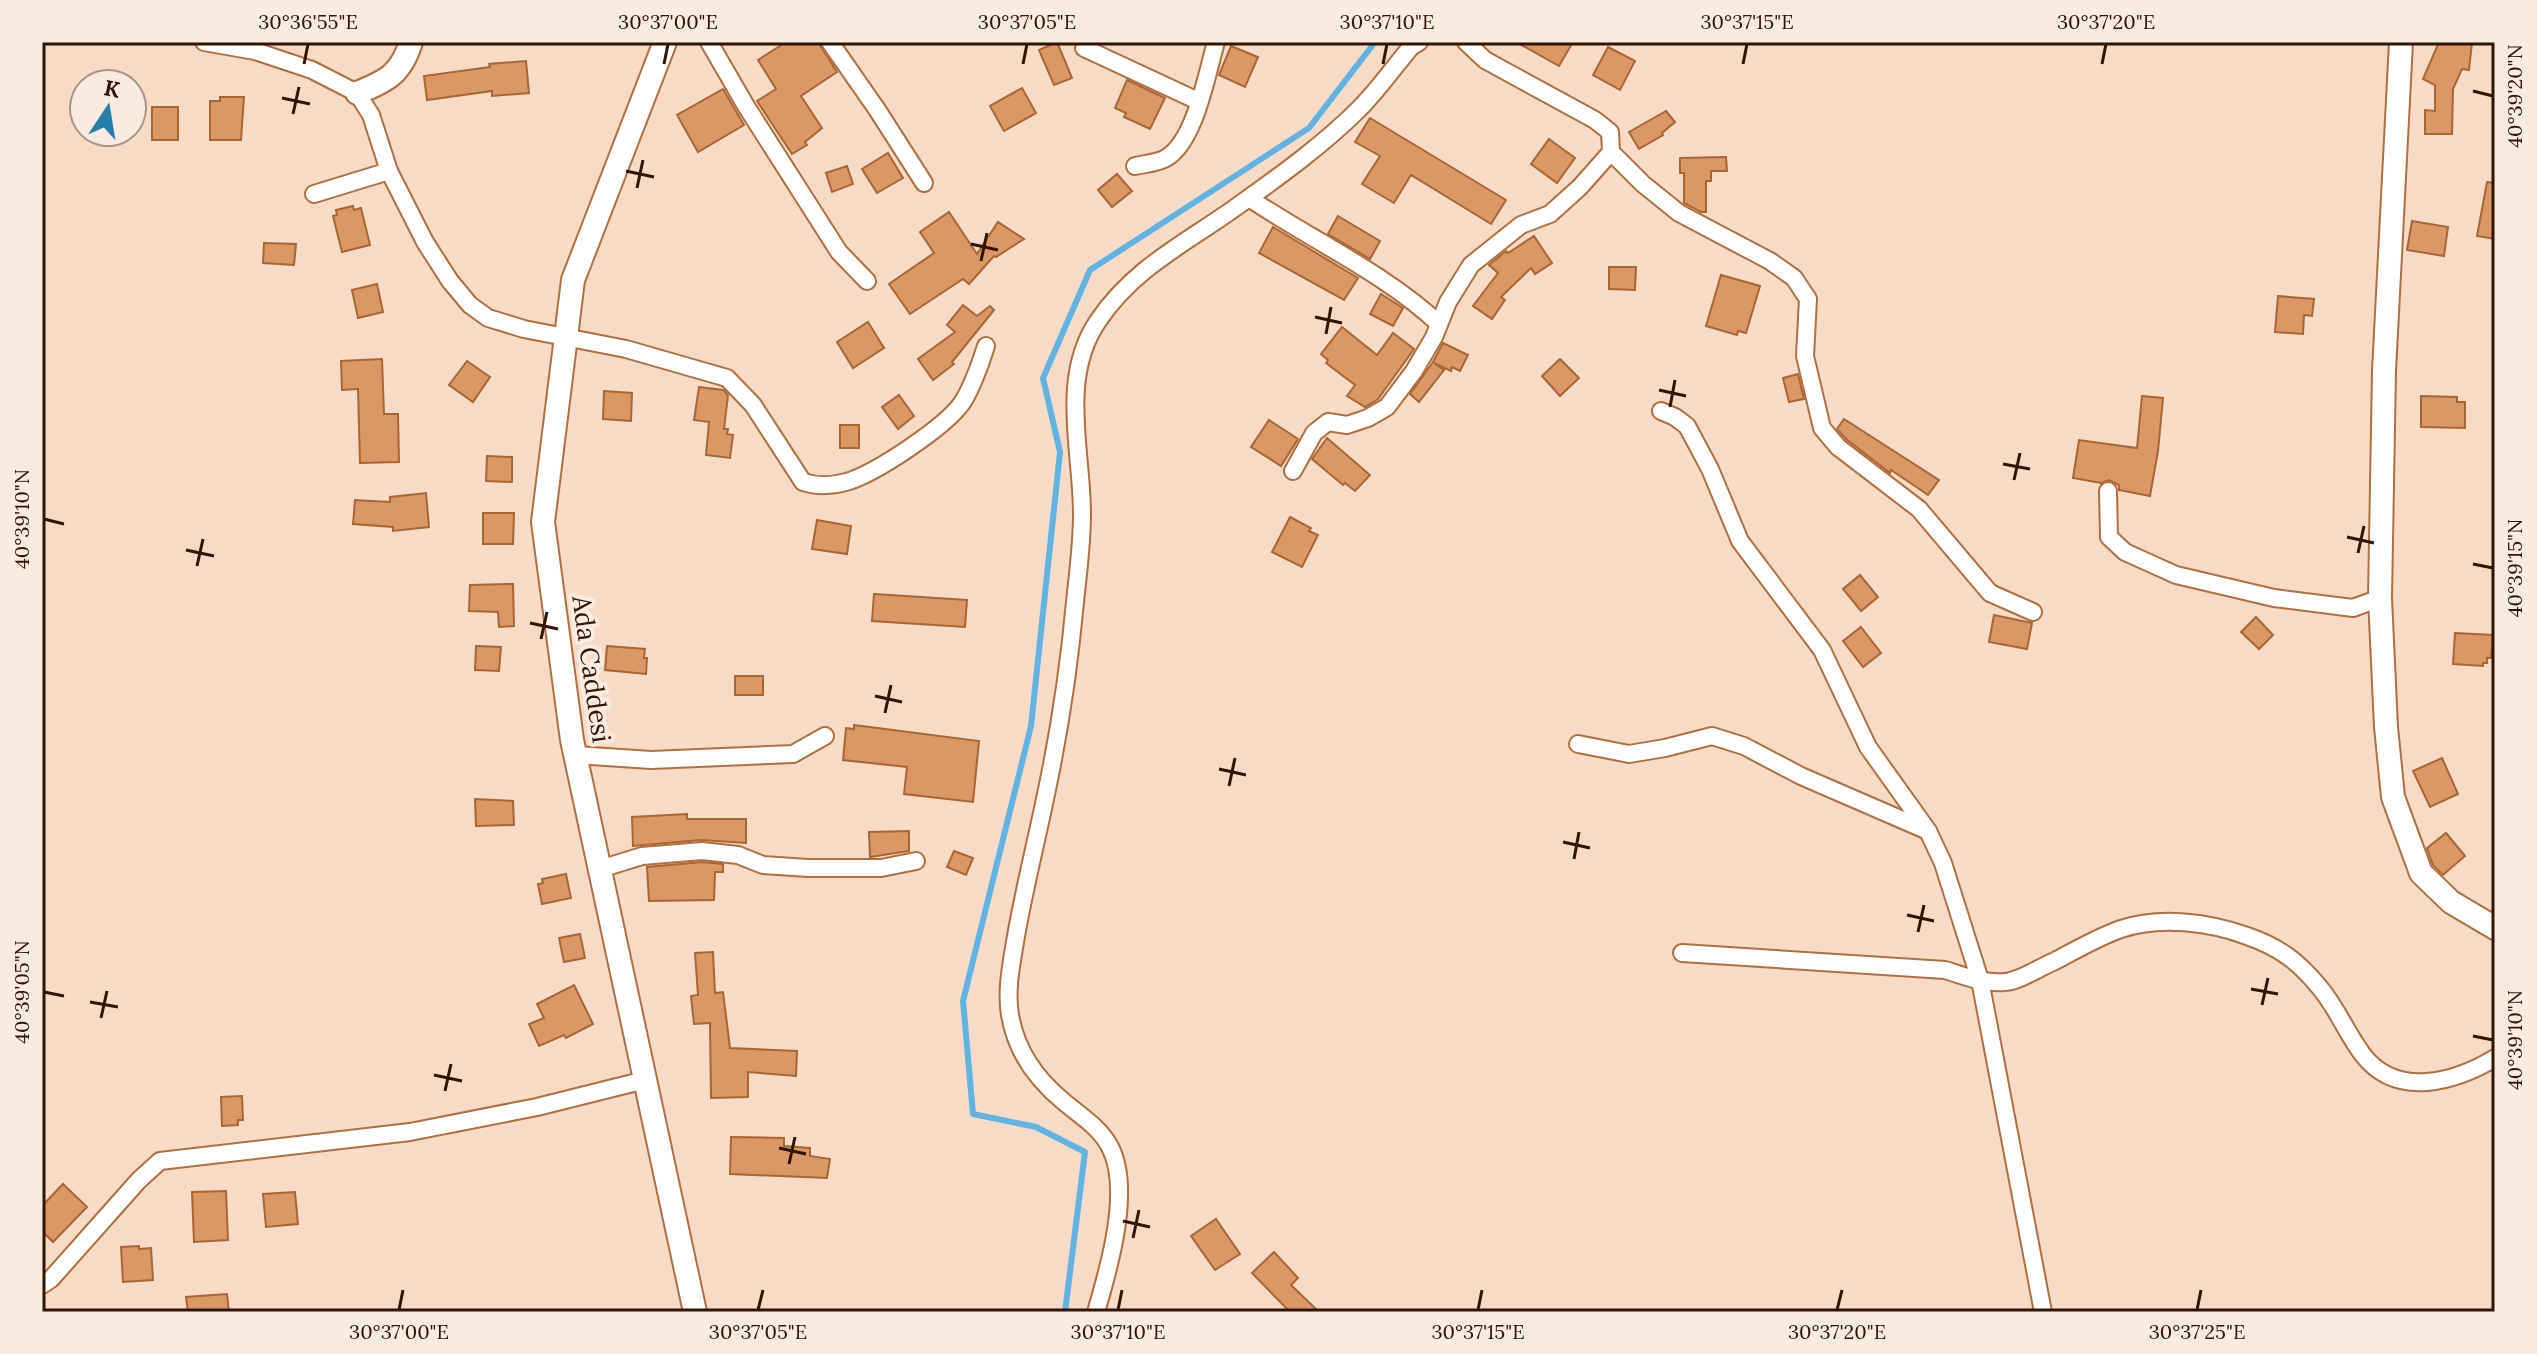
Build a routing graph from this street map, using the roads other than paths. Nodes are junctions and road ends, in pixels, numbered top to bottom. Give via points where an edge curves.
1 (204, 42) edge
2 (411, 42) edge
3 (665, 42) edge
4 (709, 42) edge
5 (830, 42) edge
6 (1216, 42) edge
7 (1419, 42) edge
8 (1466, 42) edge
9 (2401, 42) edge
10 (1084, 48) dead end
11 (357, 93) junction
12 (1198, 101) junction
13 (1611, 152) junction
14 (1135, 166) dead end
15 (389, 171) junction
16 (924, 183) dead end
17 (314, 194) dead end
18 (1249, 198) junction
19 (867, 281) dead end
20 (1439, 324) junction
21 (566, 338) junction
22 (986, 346) dead end
23 (1661, 411) dead end
24 (1293, 471) dead end
25 (2108, 491) dead end
26 (2380, 598) junction
27 (2033, 612) dead end
28 (825, 736) dead end
29 (1578, 744) dead end
30 (576, 755) junction
31 (1928, 831) junction
32 (916, 861) dead end
33 (600, 869) junction
34 (2495, 928) edge
35 (1682, 953) dead end
36 (1980, 980) junction
37 (2495, 1058) edge
38 (645, 1080) junction
39 (42, 1285) edge
40 (695, 1312) edge
41 (1096, 1312) edge
42 (2043, 1312) edge

1 - 11 street via 255,51 312,70
2 - 11 main road via 406,59 386,81
3 - 21 main road, Ada Caddesi via 573,280
4 - 19 street via 839,252
5 - 16 street
6 - 12 street
7 - 18 street via 1359,109
8 - 13 street via 1485,60 1595,120 1610,132
9 - 26 main road via 2384,371
10 - 12 street
11 - 15 street via 371,115
12 - 14 street via 1184,139 1166,158
13 - 20 street via 1550,214 1521,225 1471,265
13 - 27 street via 1679,213 1794,278 1808,299 1805,356 1822,428 1838,447 1919,509 1990,593
15 - 17 street
15 - 21 street via 425,242 470,305 488,318
18 - 20 street via 1399,290
18 - 41 street via 1120,290 1080,356 1076,383 1082,514 1072,635 1009,979 1010,1015 1025,1058 1036,1076 1093,1125 1110,1147 1119,1176 1117,1222
20 - 24 street via 1387,407 1347,425 1328,422 1314,433
21 - 22 street via 727,378 753,405 803,482 814,485 845,483 880,467 937,427 961,404
21 - 30 main road, Ada Caddesi via 543,522
23 - 31 street via 1687,426 1740,541 1822,650 1868,747
25 - 26 street via 2109,537 2125,552 2176,575 2274,598 2353,608
26 - 34 main road via 2393,797 2421,873 2451,902
28 - 30 street via 793,754 651,760
29 - 31 street via 1629,754 1712,736
30 - 33 main road, Ada Caddesi
31 - 36 street
32 - 33 street via 881,868 808,868 763,865 738,855 702,851 642,856
33 - 38 main road, Ada Caddesi
35 - 36 street via 1945,970
36 - 37 street via 2007,982 2122,929 2155,922 2200,924 2275,946 2322,990 2364,1056 2402,1081 2433,1083 2471,1072
36 - 42 street
38 - 39 street via 410,1132 160,1161
38 - 40 main road, Ada Caddesi

